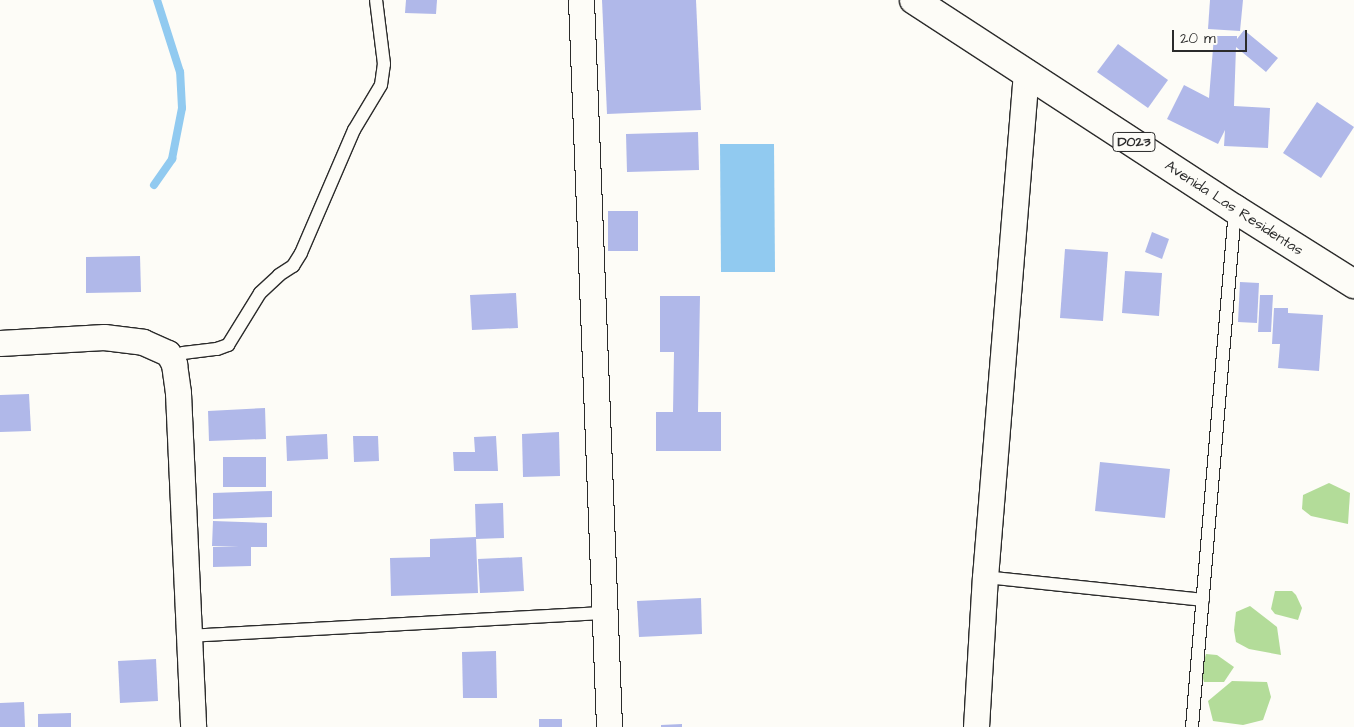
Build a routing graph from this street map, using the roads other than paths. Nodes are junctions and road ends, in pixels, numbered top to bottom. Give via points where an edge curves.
1 (376, 0) edge
2 (581, 0) edge
3 (914, 0) edge
4 (1026, 72) junction
5 (1235, 209) junction
6 (1354, 284) edge
7 (0, 343) edge
8 (174, 364) junction
9 (985, 577) junction
10 (1203, 600) junction
11 (605, 614) junction
12 (189, 636) junction
13 (193, 727) edge
14 (609, 727) edge
15 (976, 727) edge
16 (1192, 727) edge

1 - 8 lane via 384,64 381,85 354,130 301,253 293,266 260,293 228,345 184,353
2 - 11 street
3 - 4 main road, Avenida Las Residentas / D023
4 - 5 main road, Avenida Las Residentas / D023
4 - 9 street
5 - 6 main road, Avenida Las Residentas / D023
5 - 10 lane
7 - 8 street via 104,337 143,342 168,353
8 - 12 street
9 - 10 lane
9 - 15 street
10 - 16 lane
11 - 12 lane
11 - 14 street
12 - 13 street

